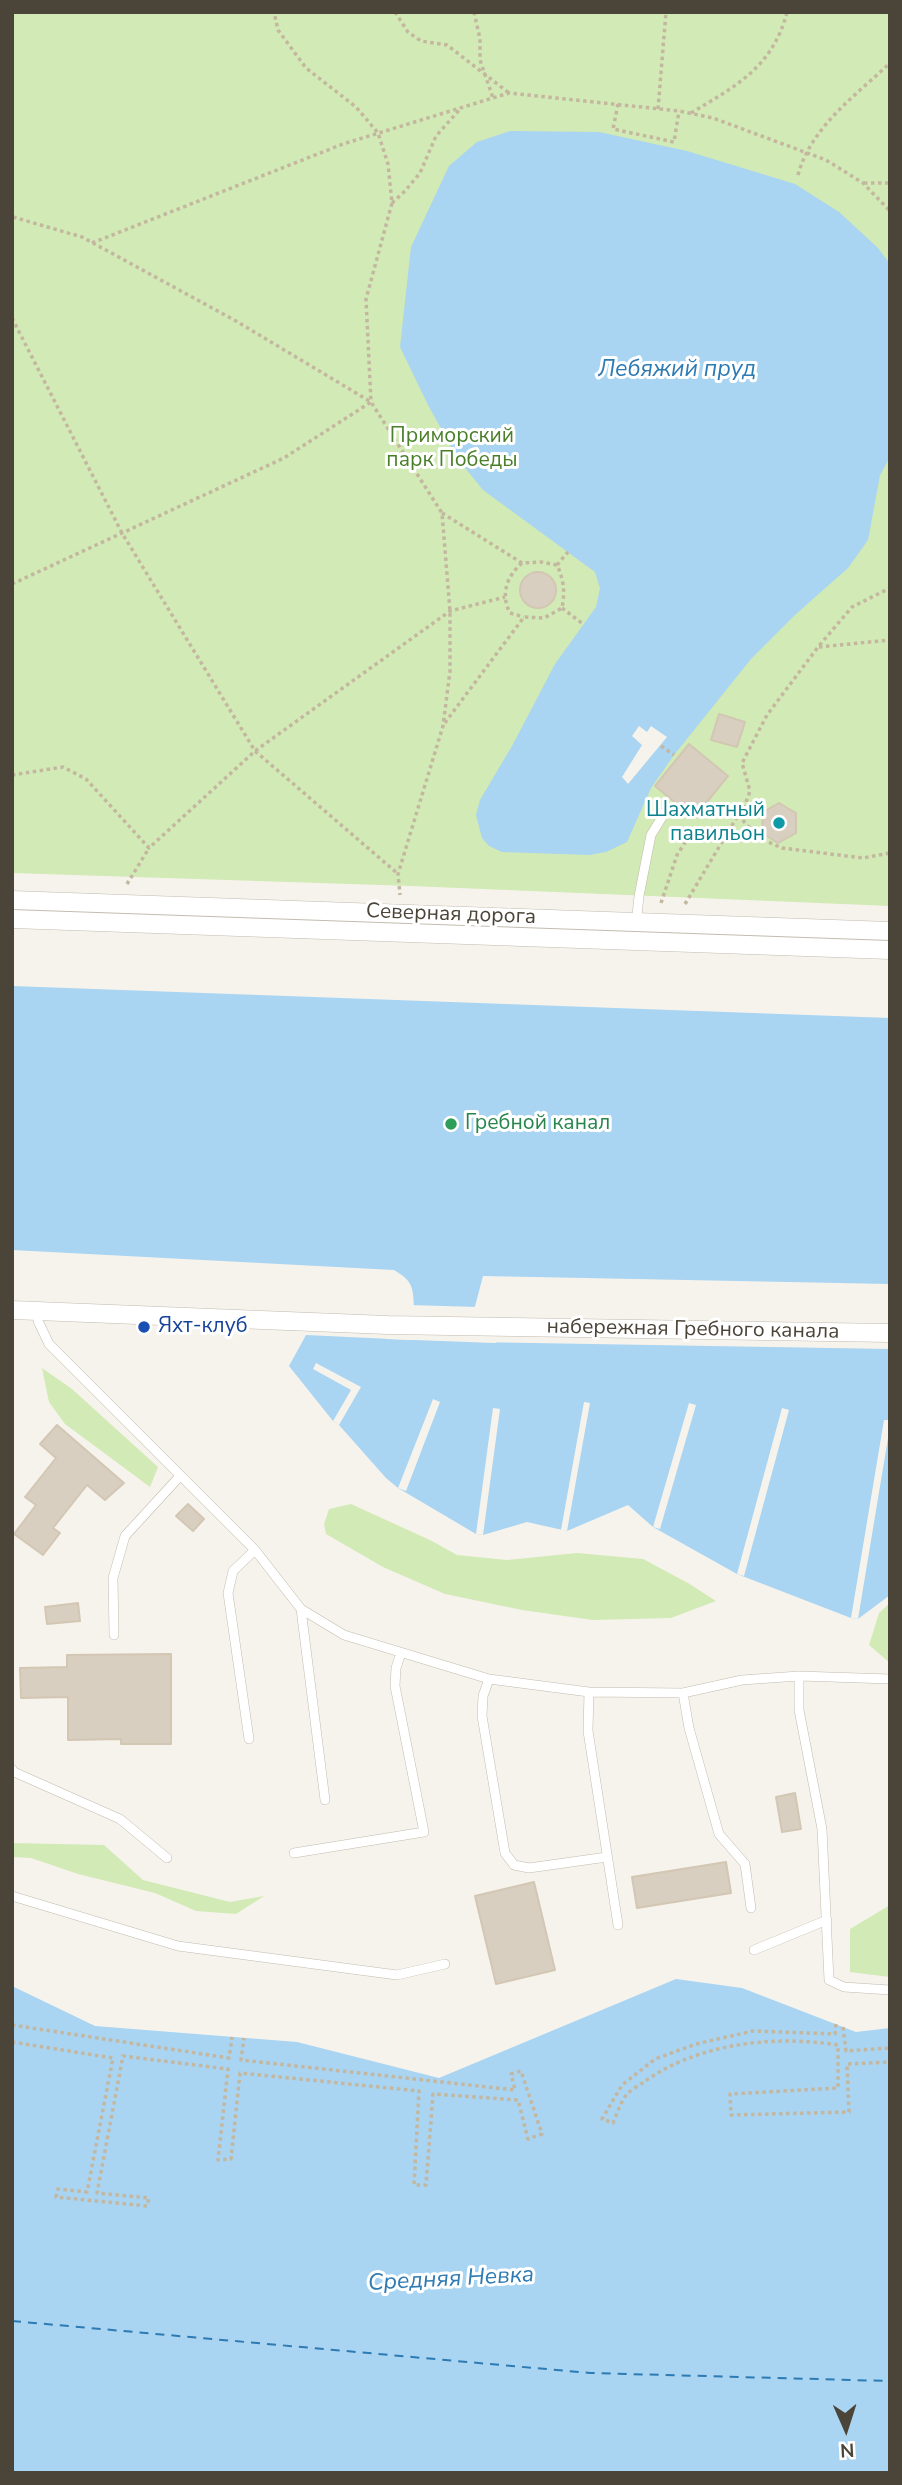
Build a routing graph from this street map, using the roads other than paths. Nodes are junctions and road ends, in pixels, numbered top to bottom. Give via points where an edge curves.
1 (667, 809) dead end
2 (12, 900) edge
3 (12, 919) edge
4 (636, 922) junction
5 (890, 931) edge
6 (635, 941) junction
7 (890, 950) edge
8 (12, 1310) edge
9 (38, 1311) junction
10 (890, 1333) edge
11 (180, 1476) junction
12 (255, 1550) junction
13 (301, 1609) junction
14 (114, 1635) dead end
15 (401, 1653) junction
16 (799, 1676) junction
17 (489, 1679) junction
18 (890, 1679) edge
19 (589, 1692) junction
20 (683, 1693) junction
21 (249, 1739) dead end
22 (12, 1769) edge
23 (325, 1800) dead end
24 (294, 1853) dead end
25 (607, 1857) junction
26 (167, 1858) dead end
27 (12, 1896) edge
28 (751, 1908) dead end
29 (827, 1920) junction
30 (618, 1925) dead end
31 (754, 1950) dead end
32 (445, 1964) dead end
33 (890, 1990) edge

1 - 4 lane via 651,835
2 - 4 street, Северная дорога
3 - 6 street, Северная дорога
4 - 5 street, Северная дорога
4 - 6 lane
6 - 7 street, Северная дорога
8 - 9 street
9 - 10 street, набережная Гребного канала via 387,1325
9 - 11 lane via 49,1344
11 - 12 lane
11 - 14 lane via 125,1535 113,1578
12 - 13 lane
12 - 21 lane via 233,1571 228,1593
13 - 15 lane via 344,1635
13 - 23 lane
15 - 17 lane
15 - 24 lane via 394,1686 424,1832
16 - 18 lane
16 - 20 lane via 742,1680
16 - 29 lane via 799,1710 822,1829
17 - 19 lane
17 - 25 lane via 482,1716 505,1853 514,1865 528,1868
19 - 20 lane
19 - 25 lane via 588,1731
20 - 28 lane via 719,1834 745,1864
22 - 26 lane via 120,1819
25 - 30 lane
27 - 32 lane via 178,1946 397,1975
29 - 31 lane
29 - 33 lane via 829,1980 844,1987

